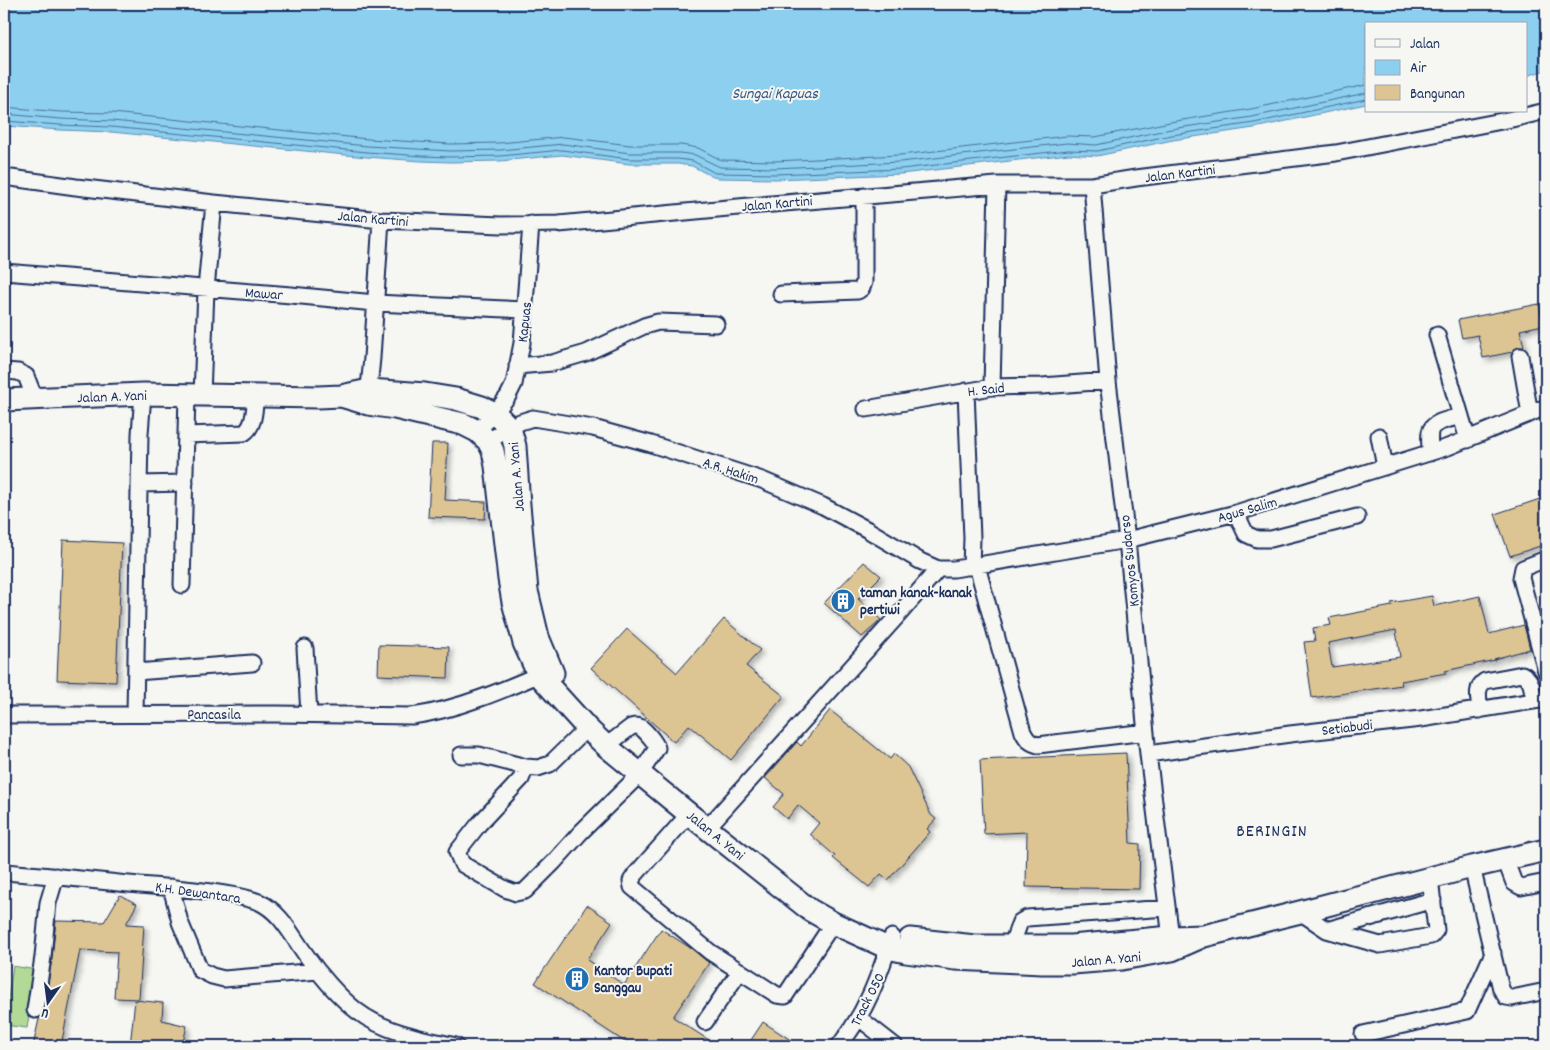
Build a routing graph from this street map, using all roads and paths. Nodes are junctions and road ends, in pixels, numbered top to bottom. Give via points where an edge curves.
1 (1546, 111) edge
2 (4, 177) edge
3 (1092, 184) junction
4 (998, 185) junction
5 (864, 196) junction
6 (214, 203) junction
7 (381, 220) junction
8 (531, 224) junction
9 (4, 272) edge
10 (206, 289) junction
11 (781, 294) dead end
12 (375, 303) junction
13 (525, 310) junction
14 (716, 324) dead end
15 (1437, 335) dead end
16 (1520, 356) dead end
17 (517, 366) junction
18 (4, 371) edge
19 (1108, 381) junction
20 (992, 387) junction
21 (966, 391) junction
22 (143, 394) junction
23 (194, 396) junction
24 (256, 396) junction
25 (368, 397) junction
26 (35, 399) junction
27 (4, 400) edge
28 (1546, 407) edge
29 (866, 409) dead end
30 (495, 412) junction
31 (1530, 414) junction
32 (1461, 416) junction
33 (510, 428) junction
34 (186, 434) junction
35 (482, 436) junction
36 (1379, 436) dead end
37 (1468, 440) junction
38 (1430, 452) junction
39 (1385, 467) junction
40 (140, 484) junction
41 (185, 484) junction
42 (1236, 513) junction
43 (1357, 517) dead end
44 (1127, 540) junction
45 (1546, 560) edge
46 (974, 567) junction
47 (938, 569) junction
48 (182, 585) dead end
49 (305, 648) dead end
50 (252, 663) dead end
51 (1546, 671) edge
52 (136, 672) junction
53 (545, 672) junction
54 (1540, 700) edge
55 (1480, 710) junction
56 (135, 714) junction
57 (309, 714) junction
58 (10, 715) edge
59 (587, 728) junction
60 (1146, 732) junction
61 (606, 746) junction
62 (1148, 754) junction
63 (461, 755) dead end
64 (526, 767) junction
65 (640, 774) junction
66 (689, 814) junction
67 (707, 828) junction
68 (1546, 850) edge
69 (1505, 859) junction
70 (1472, 867) junction
71 (4, 872) edge
72 (56, 876) junction
73 (1430, 878) junction
74 (1546, 882) edge
75 (171, 887) junction
76 (1433, 900) junction
77 (1167, 908) junction
78 (1300, 912) junction
79 (833, 923) junction
80 (1327, 930) junction
81 (890, 942) junction
82 (1172, 944) junction
83 (1012, 947) junction
84 (1492, 953) junction
85 (318, 971) junction
86 (740, 971) junction
87 (1546, 991) edge
88 (35, 1010) dead end
89 (859, 1018) junction
90 (705, 1022) dead end
91 (1363, 1034) dead end
92 (456, 1046) edge
93 (839, 1046) edge
94 (895, 1046) edge

1 - 3 street, Jalan Kartini via 1336,154
2 - 6 street, Jalan Kartini
3 - 4 street, Jalan Kartini
3 - 19 street, Komyos Sudarso
4 - 5 street, Jalan Kartini
4 - 20 street
5 - 8 street, Jalan Kartini
5 - 11 street via 862,288 858,291
6 - 7 street, Jalan Kartini
6 - 10 street
7 - 8 street, Jalan Kartini
7 - 12 street
8 - 13 street, Kapuas
9 - 10 street, Mawar
10 - 12 street, Mawar
10 - 23 street
12 - 13 street, Mawar
12 - 25 street
13 - 17 street, Kapuas
14 - 17 street via 658,322 569,358
15 - 32 street
16 - 31 street
17 - 30 street, Kapuas via 514,384
18 - 26 street via 26,376
19 - 20 street, H. Said
19 - 44 street, Komyos Sudarso
20 - 21 street, H. Said
21 - 29 street, H. Said
21 - 46 street
22 - 23 highway, Jalan A. Yani
22 - 26 highway, Jalan A. Yani
22 - 40 street
23 - 24 highway, Jalan A. Yani
23 - 34 street
24 - 25 highway, Jalan A. Yani
24 - 34 street via 252,423 244,433
25 - 30 highway, Jalan A. Yani via 408,392 456,399
25 - 35 highway, Jalan A. Yani via 395,408 463,424
26 - 27 highway, Jalan A. Yani
28 - 31 street, Agus Salim
30 - 33 highway, Jalan A. Yani
30 - 35 street, Kapuas
31 - 37 street, Agus Salim
32 - 37 street
32 - 38 street via 1432,427
33 - 35 street, A.R. Hakim
33 - 47 street, A.R. Hakim via 533,418 584,426 762,480 823,506
33 - 53 highway, Jalan A. Yani via 515,446 527,591
34 - 41 street
35 - 53 highway, Jalan A. Yani via 493,451 496,466 513,602 524,643
36 - 39 street
37 - 38 street, Agus Salim
38 - 39 street, Agus Salim
39 - 42 street, Agus Salim
40 - 41 street
40 - 52 street
41 - 48 street
42 - 43 street via 1246,534 1271,540
42 - 44 street, Agus Salim
44 - 46 street, Agus Salim
44 - 60 street, Komyos Sudarso
45 - 51 street via 1523,568 1521,578
46 - 47 street, Agus Salim
46 - 60 street via 1026,740 1038,745
47 - 67 street
49 - 57 street
50 - 52 street
52 - 56 street
53 - 57 street, Pancasila via 509,688 429,714
53 - 59 highway, Jalan A. Yani via 562,700
54 - 55 street, Setiabudi
54 - 55 street via 1527,676 1522,674 1480,684
55 - 62 street, Setiabudi
56 - 57 street, Pancasila
56 - 58 street, Pancasila
59 - 61 highway, Jalan A. Yani
59 - 64 street via 550,764
60 - 62 street, Komyos Sudarso
61 - 65 highway, Jalan A. Yani
61 - 65 street via 631,727 639,726 657,748
62 - 77 street, Komyos Sudarso
63 - 64 street via 479,755
64 - 65 street via 521,779 457,852 462,864 516,893 525,891
65 - 66 highway, Jalan A. Yani
66 - 67 highway, Jalan A. Yani
66 - 86 street via 635,875 632,887 710,952
67 - 79 highway, Jalan A. Yani via 792,897
68 - 69 highway, Jalan A. Yani
69 - 70 highway, Jalan A. Yani
69 - 74 street via 1517,886
70 - 73 highway, Jalan A. Yani
70 - 84 street
71 - 72 street, K.H. Dewantara
72 - 75 street, K.H. Dewantara
72 - 88 street via 48,903
73 - 76 street
73 - 78 highway, Jalan A. Yani
75 - 85 street, K.H. Dewantara via 236,895 259,902 280,918
75 - 85 street via 180,922 200,970 224,979
76 - 80 street
76 - 80 street via 1436,930 1431,936 1380,945
77 - 82 street, Komyos Sudarso
77 - 83 street via 1027,918 1020,922
78 - 80 street
78 - 82 highway, Jalan A. Yani
79 - 81 highway, Jalan A. Yani
79 - 86 street via 784,996 777,995
81 - 82 highway, Jalan A. Yani via 906,952 955,959 1042,963 1122,959
81 - 83 highway, Jalan A. Yani
81 - 89 street, Track 050 via 877,982
82 - 83 highway, Jalan A. Yani
84 - 87 street via 1506,997
84 - 91 street via 1467,1011
85 - 92 street, K.H. Dewantara via 357,1011 372,1020 414,1037
86 - 90 street
89 - 93 street, Track 050
89 - 94 street

